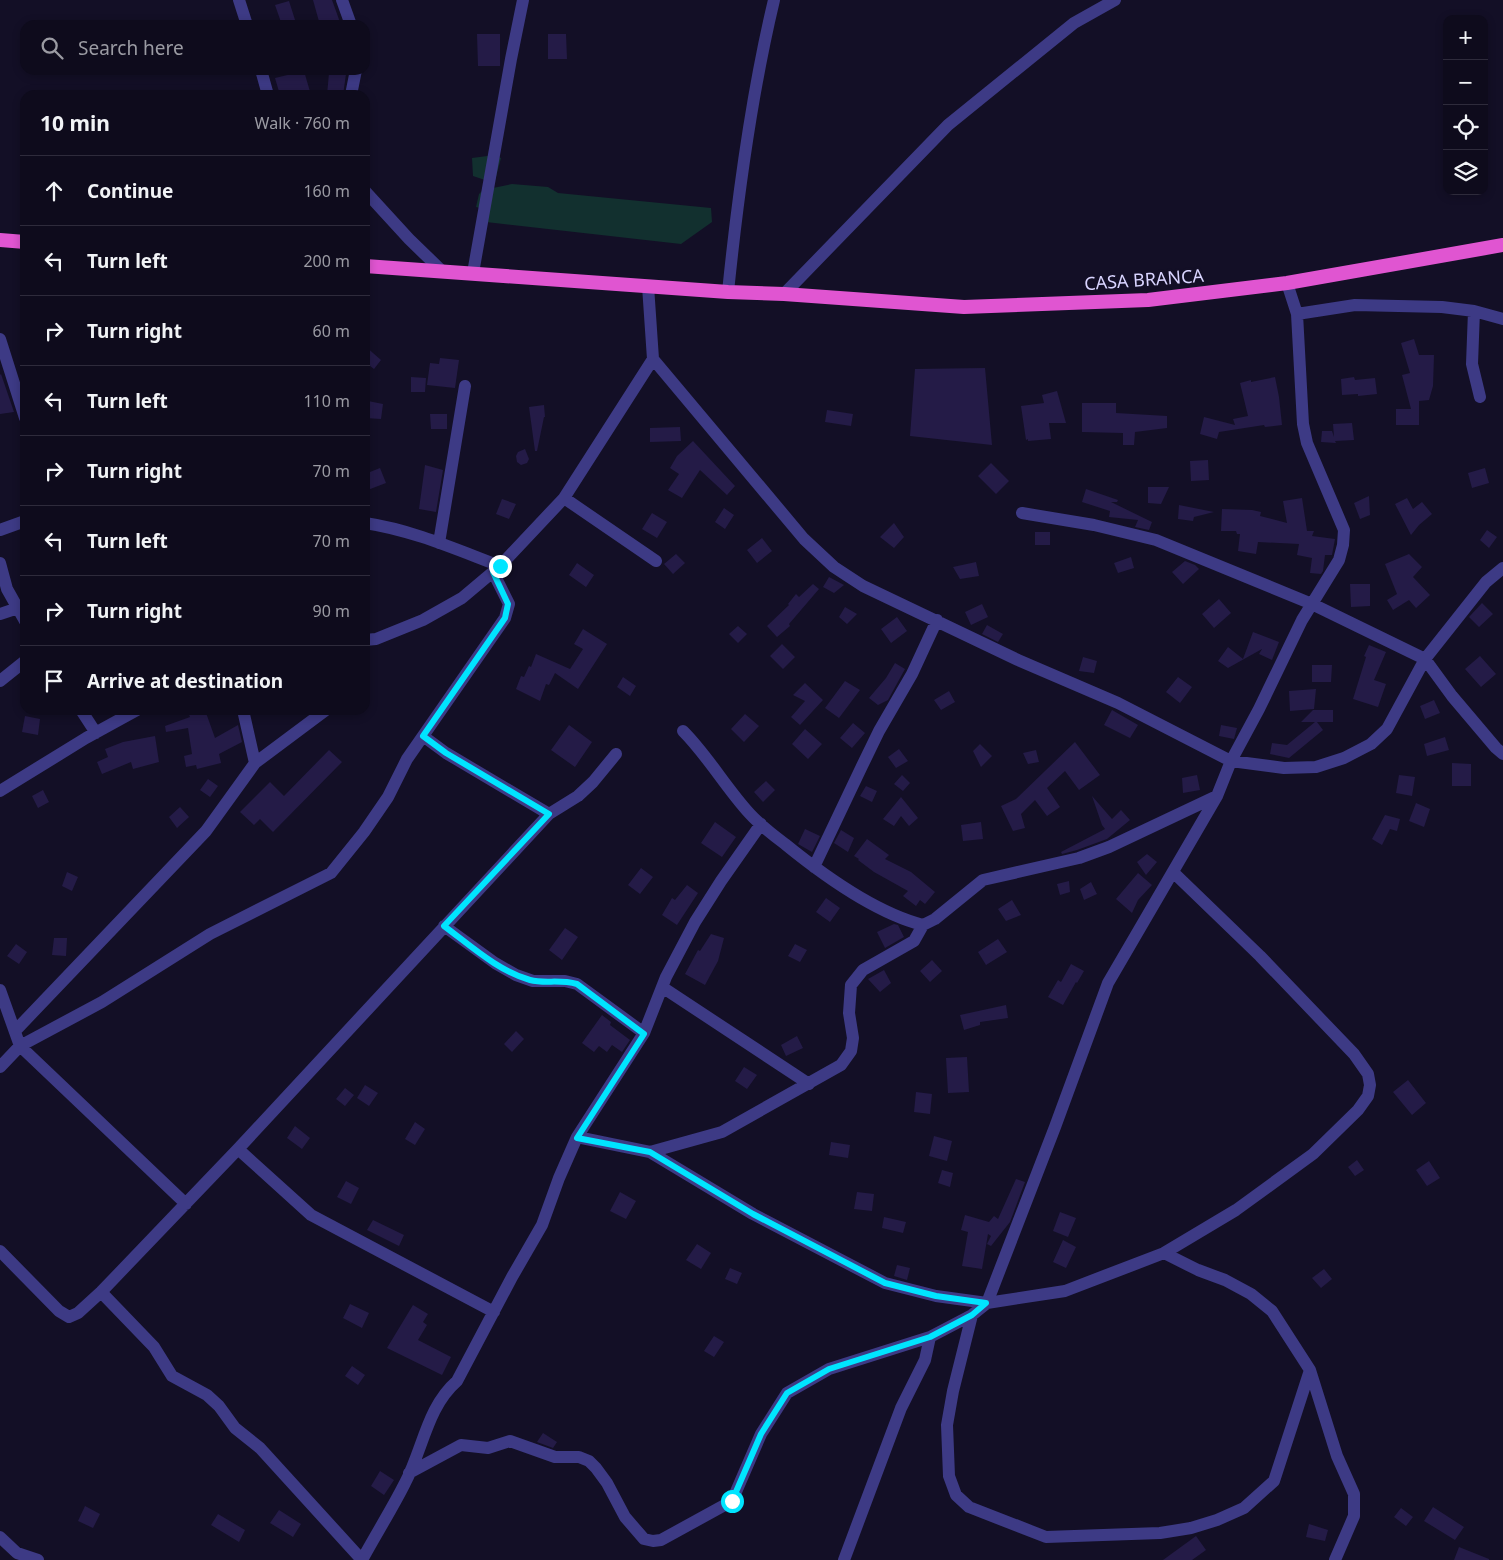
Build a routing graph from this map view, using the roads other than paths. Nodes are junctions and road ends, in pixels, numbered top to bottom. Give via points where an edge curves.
1 (239, 0) edge
2 (342, 0) edge
3 (523, 0) edge
4 (1115, 0) edge
5 (770, 3) edge
6 (245, 20) edge
7 (349, 20) edge
8 (262, 75) edge
9 (355, 75) edge
10 (267, 90) edge
11 (352, 90) edge
12 (370, 197) edge
13 (0, 240) edge
14 (20, 242) edge
15 (1503, 245) edge
16 (370, 266) edge
17 (443, 272) junction
18 (474, 273) junction
19 (1287, 284) junction
20 (648, 286) junction
21 (728, 292) junction
22 (784, 294) junction
23 (1474, 311) junction
24 (1296, 314) junction
25 (1503, 319) edge
26 (0, 339) edge
27 (653, 359) junction
28 (465, 386) dead end
29 (1480, 397) dead end
30 (20, 402) edge
31 (564, 498) junction
32 (1022, 512) dead end
33 (20, 523) edge
34 (370, 524) edge
35 (0, 530) edge
36 (439, 543) junction
37 (656, 561) dead end
38 (0, 563) edge
39 (1503, 568) edge
40 (496, 569) junction
41 (1312, 604) junction
42 (18, 608) junction
43 (20, 612) edge
44 (0, 614) edge
45 (937, 620) junction
46 (370, 640) edge
47 (1425, 659) junction
48 (20, 665) edge
49 (0, 681) edge
50 (84, 715) edge
51 (128, 715) edge
52 (244, 715) edge
53 (319, 715) edge
54 (683, 731) dead end
55 (96, 733) junction
56 (423, 736) junction
57 (616, 754) dead end
58 (1503, 754) edge
59 (1231, 761) junction
60 (255, 763) junction
61 (0, 791) edge
62 (1217, 796) junction
63 (549, 814) junction
64 (761, 824) junction
65 (814, 867) junction
66 (1174, 872) junction
67 (923, 925) junction
68 (444, 926) junction
69 (662, 987) junction
70 (0, 990) edge
71 (15, 1031) junction
72 (644, 1034) junction
73 (20, 1046) junction
74 (0, 1067) edge
75 (809, 1084) junction
76 (577, 1138) junction
77 (238, 1149) junction
78 (650, 1152) junction
79 (186, 1204) junction
80 (0, 1252) edge
81 (1164, 1253) junction
82 (101, 1292) junction
83 (986, 1303) junction
84 (494, 1312) junction
85 (972, 1315) junction
86 (930, 1337) junction
87 (1310, 1370) junction
88 (410, 1473) junction
89 (0, 1537) edge
90 (38, 1560) edge
91 (844, 1560) edge
92 (1335, 1560) edge

1 - 6 street
2 - 7 street
3 - 18 street
4 - 22 street via 1074,23 948,125
5 - 21 street via 739,183
8 - 10 street
9 - 11 street
12 - 17 street
13 - 14 highway
15 - 19 highway, CASA BRANCA
16 - 17 highway, CASA BRANCA
17 - 18 highway, CASA BRANCA
18 - 20 highway, CASA BRANCA
19 - 22 highway, CASA BRANCA via 1148,300 964,306
19 - 24 street
20 - 21 highway, CASA BRANCA
20 - 27 street
21 - 22 highway, CASA BRANCA
23 - 24 street via 1355,305
23 - 25 street
23 - 29 street via 1472,364
24 - 41 street via 1307,443 1344,530 1339,560
26 - 30 street
27 - 31 street
27 - 45 street via 804,539 834,567 863,586
28 - 36 street
31 - 37 street
31 - 40 street
32 - 41 street via 1094,524 1156,540
33 - 35 street
34 - 36 street
36 - 40 street
38 - 42 street via 7,589
39 - 47 street via 1486,582
40 - 46 street via 462,598 422,620
40 - 56 street via 508,604 505,618
41 - 47 street
41 - 59 street
42 - 43 street
42 - 44 street
45 - 59 street via 1018,660 1118,703
45 - 65 street
47 - 58 street via 1452,696
47 - 59 street via 1387,729 1371,744 1316,767 1284,768
48 - 49 street
50 - 55 street
51 - 55 street
52 - 60 street
53 - 60 street
54 - 64 street
55 - 61 street
56 - 63 street
56 - 73 street via 388,797 330,873 210,934 102,1002
57 - 63 street via 578,796
59 - 62 street
60 - 71 street via 206,831
62 - 66 street
62 - 67 street via 1079,858 983,880
63 - 68 street
64 - 65 street
64 - 69 street via 695,922
65 - 67 street via 860,898
66 - 81 street via 1354,1054 1368,1074 1370,1085 1368,1096 1358,1110 1313,1154 1236,1210
66 - 83 street via 1108,983
67 - 75 street via 914,941 863,970 851,985 851,1051 841,1066
68 - 72 street via 507,971 533,981 577,984
68 - 77 street
69 - 72 street
69 - 75 street
70 - 71 street
71 - 73 street
72 - 76 street
73 - 74 street
73 - 79 street
75 - 78 street via 722,1132
76 - 78 street
76 - 84 street via 542,1224
77 - 79 street
77 - 84 street via 311,1215
78 - 83 street via 753,1214 885,1283 936,1296
79 - 82 street
80 - 82 street via 69,1317
81 - 83 street via 1065,1290
81 - 87 street via 1251,1294 1272,1311
82 - 88 street via 154,1347 172,1376 213,1400 362,1560
83 - 85 street
84 - 88 street via 457,1381 437,1403
85 - 86 street
85 - 87 street via 947,1425 949,1476 956,1495 969,1506 1046,1537 1160,1533 1191,1528 1244,1508 1274,1481
86 - 88 street via 829,1369 787,1393 761,1434 732,1501 661,1540 644,1539 625,1517 596,1468 579,1456 555,1457 510,1441 488,1448 461,1445
86 - 91 street via 925,1360 901,1408
87 - 92 street via 1334,1448 1354,1494 1354,1516
89 - 90 street via 17,1553

